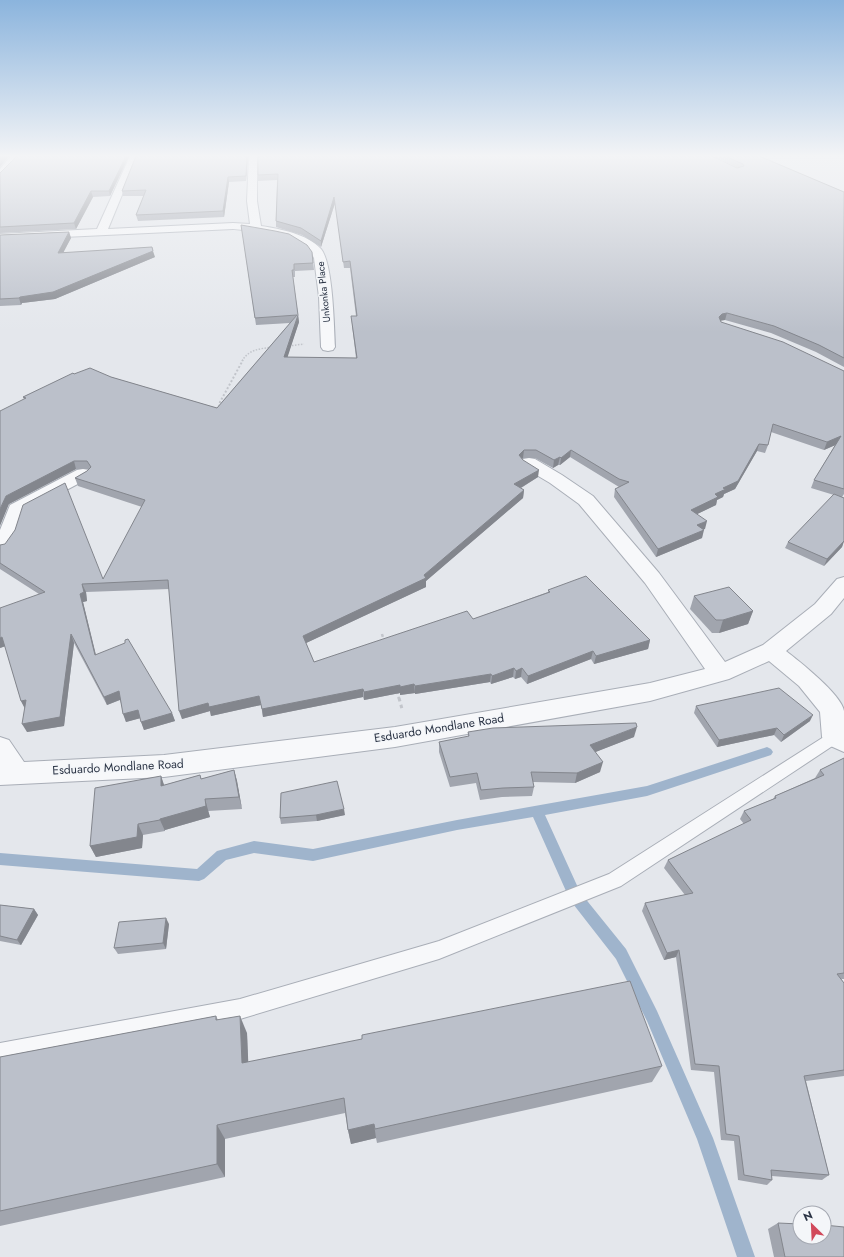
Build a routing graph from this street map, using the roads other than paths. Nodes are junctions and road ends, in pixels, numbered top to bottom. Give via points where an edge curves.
1 (109, 215) edge
2 (253, 215) edge
3 (256, 227) junction
4 (102, 232) junction
5 (0, 237) edge
6 (328, 345) road end
7 (529, 463) edge
8 (83, 474) edge
9 (0, 547) edge
10 (844, 584) edge
11 (772, 651) junction
12 (721, 673) junction
13 (840, 739) edge
14 (0, 747) edge
15 (9, 773) edge
16 (0, 1053) edge

1 - 4 street
2 - 3 street
3 - 4 street, Unkonka Place via 218,226
3 - 6 street, Unkonka Place via 304,242 318,253 322,268
4 - 5 street, Unkonka Place
7 - 12 street via 586,500 652,578
8 - 9 street via 17,509 7,537
10 - 11 street, Esduardo Mondlane Road via 823,609
11 - 12 street, Esduardo Mondlane Road
11 - 13 street via 807,680 832,710
12 - 15 street, Esduardo Mondlane Road via 650,692 409,734 164,766
13 - 16 lane via 615,880 439,950 240,1009
14 - 15 street

